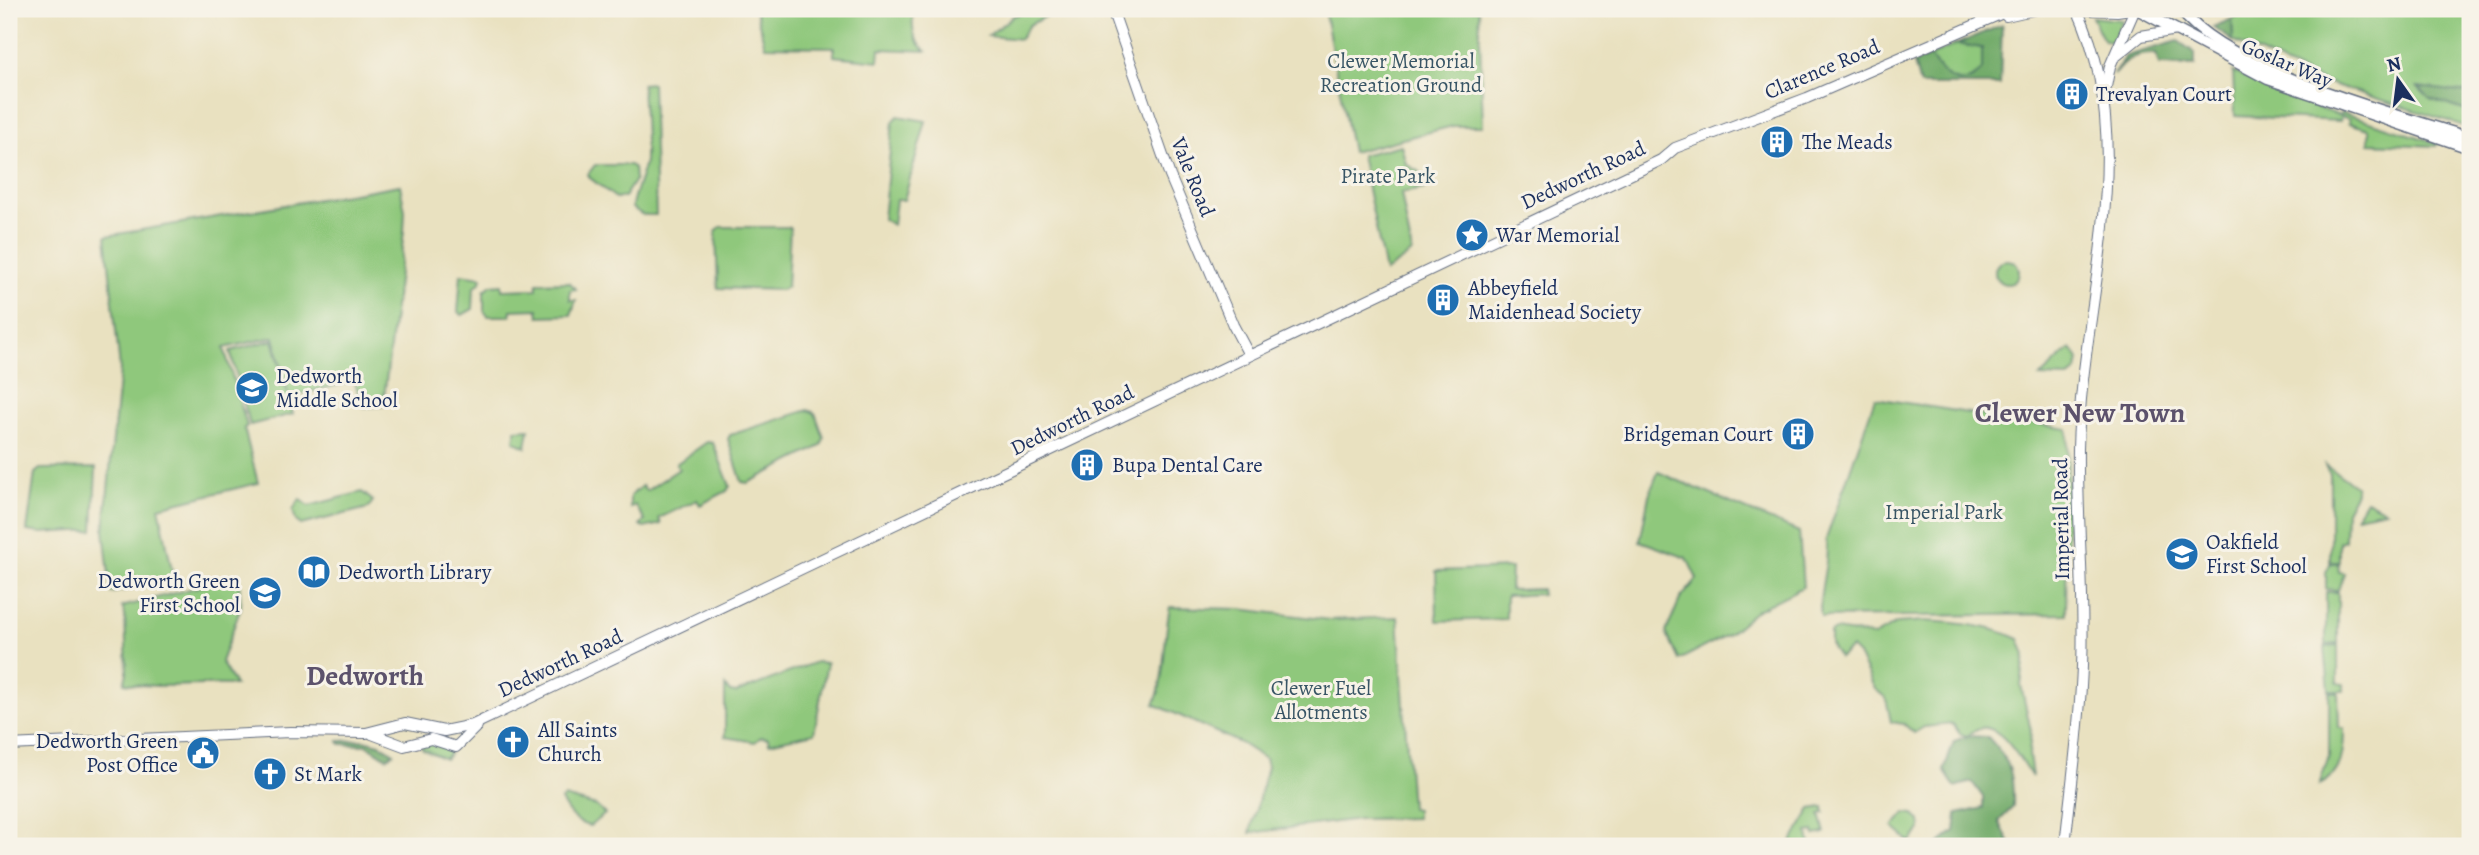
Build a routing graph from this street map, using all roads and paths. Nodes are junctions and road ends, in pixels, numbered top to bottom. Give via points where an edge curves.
1 (1112, 9) edge
2 (2012, 9) edge
3 (2037, 9) edge
4 (2065, 9) edge
5 (2077, 9) edge
6 (2180, 9) edge
7 (2134, 10) edge
8 (1982, 23) junction
9 (2177, 30) junction
10 (2112, 59) junction
11 (2103, 108) junction
12 (2470, 138) edge
13 (1675, 148) joint
14 (2470, 148) edge
15 (1249, 355) junction
16 (482, 721) junction
17 (397, 726) junction
18 (414, 727) junction
19 (454, 729) junction
20 (366, 733) junction
21 (464, 739) junction
22 (414, 742) junction
23 (446, 742) junction
24 (397, 743) junction
25 (9, 745) edge
26 (2065, 846) edge

1 - 15 main road, Vale Road via 1170,176
2 - 8 main road, Clarence Road
3 - 8 main road, Clarence Road
4 - 5 main road
5 - 7 main road
5 - 11 main road, Imperial Road via 2093,43
6 - 12 main road, Goslar Way via 2208,34 2297,81
7 - 9 main road, Goslar Way
7 - 10 main road, Imperial Road
8 - 13 main road, Clarence Road via 1785,107
9 - 10 main road via 2141,36
9 - 14 main road, Goslar Way via 2298,91
10 - 11 main road, Imperial Road
11 - 26 main road, Imperial Road via 2107,187 2078,447 2082,667
13 - 15 main road, Dedworth Road via 1661,160
15 - 16 main road, Dedworth Road
16 - 19 main road, Dedworth Road
16 - 21 main road, Dedworth Road
17 - 18 main road, Dedworth Road
17 - 20 main road, Dedworth Road
17 - 24 main road via 393,734
18 - 19 main road, Dedworth Road
18 - 22 main road
19 - 21 main road
19 - 23 main road via 446,734
20 - 24 main road, Dedworth Road
20 - 25 main road, Dedworth Road via 289,732
21 - 23 main road, Dedworth Road via 456,747
22 - 23 main road, Dedworth Road
22 - 24 main road, Dedworth Road via 408,746

